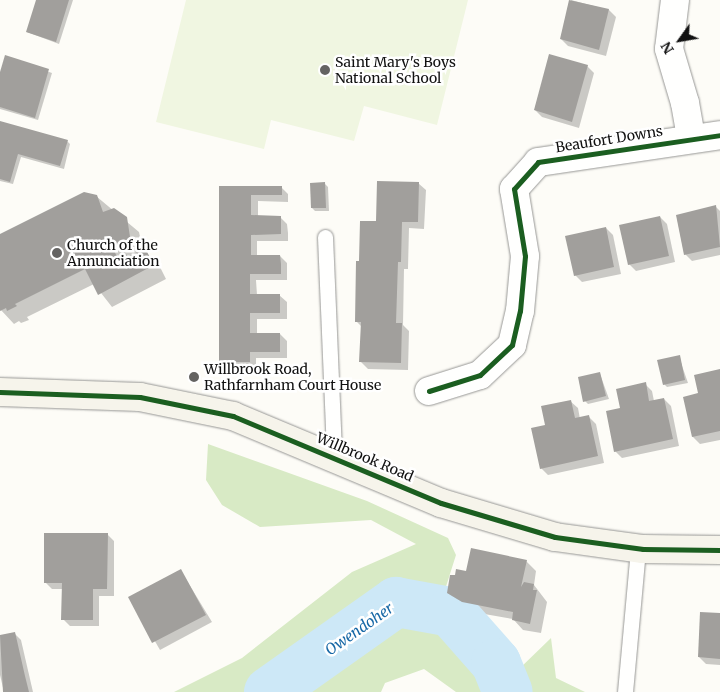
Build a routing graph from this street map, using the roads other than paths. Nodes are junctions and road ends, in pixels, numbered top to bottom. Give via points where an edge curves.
1 (675, 0) edge
2 (720, 135) edge
3 (691, 138) junction
4 (325, 237) dead end
5 (429, 391) dead end
6 (0, 392) edge
7 (334, 456) junction
8 (638, 548) junction
9 (720, 550) edge
10 (624, 692) edge

1 - 3 street via 669,49 685,103
2 - 3 street, Beaufort Downs
3 - 5 street, Beaufort Downs via 538,162 514,189 525,256 520,311 512,344 480,375
4 - 7 lane
6 - 7 main road, Willbrook Road via 140,397 233,416
7 - 8 main road, Willbrook Road via 441,503 555,537
8 - 9 main road, Willbrook Road
8 - 10 lane

